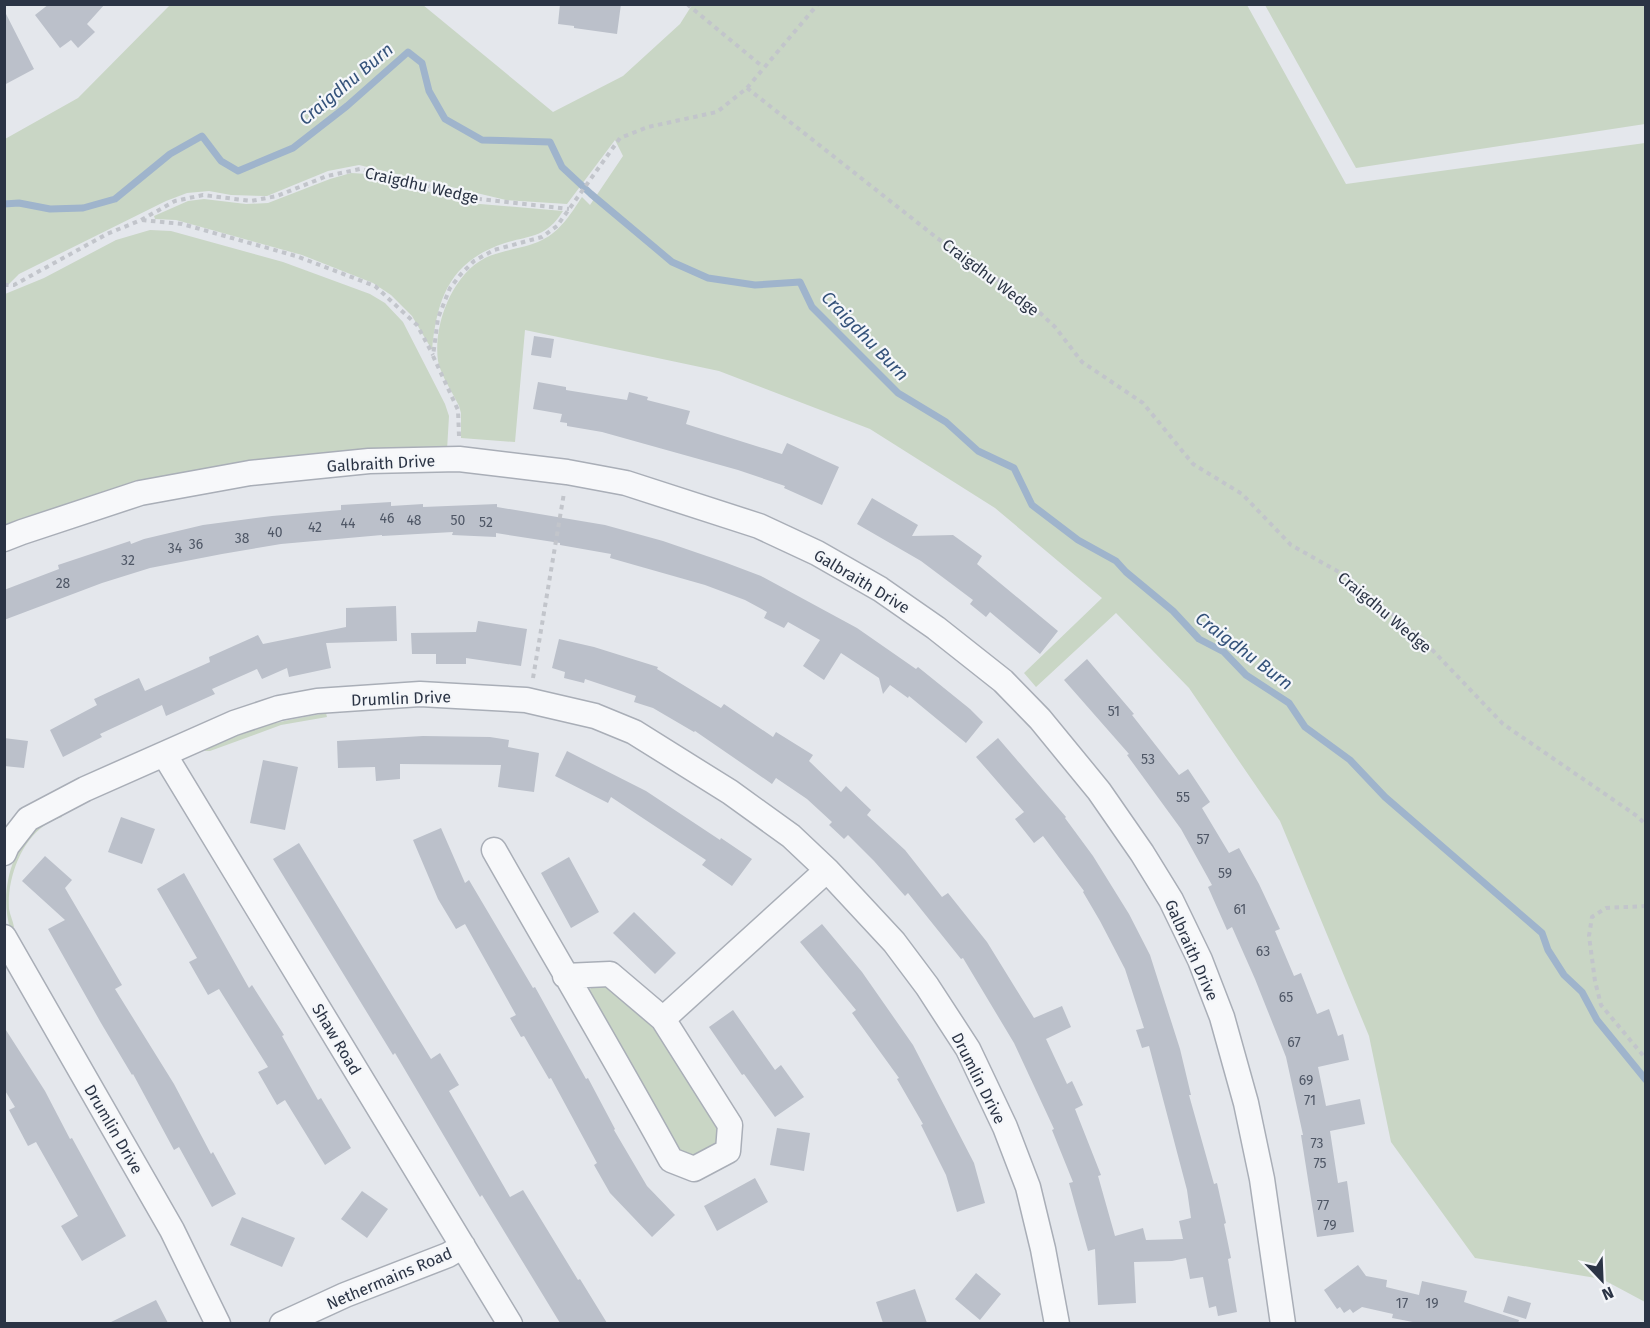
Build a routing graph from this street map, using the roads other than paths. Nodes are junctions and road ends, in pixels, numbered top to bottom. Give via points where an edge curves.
1 (4, 539) edge
2 (164, 754) junction
3 (494, 850) dead end
4 (4, 853) edge
5 (827, 870) junction
6 (4, 937) edge
7 (566, 976) junction
8 (663, 1019) junction
9 (463, 1246) junction
10 (218, 1323) edge
11 (282, 1323) edge
12 (510, 1323) edge
13 (1057, 1323) edge
14 (1283, 1323) edge

1 - 14 street, Galbraith Drive via 140,493 250,474 369,461 459,459 626,483 759,526 817,553 889,596 1003,681 1040,719 1099,791 1171,900 1222,1017 1246,1103 1262,1179
2 - 4 street, Drumlin Drive via 28,819
2 - 5 street, Drumlin Drive via 234,723 317,701 420,694 526,700 595,716 634,732 739,798 791,836
2 - 9 street, Shaw Road
3 - 7 street
5 - 8 street
5 - 13 street, Drumlin Drive via 894,942 968,1049 1028,1187
6 - 10 street, Drumlin Drive via 172,1230
7 - 8 street via 610,974
7 - 8 street via 671,1160 694,1169 728,1151 730,1125
9 - 11 street, Nethermains Road
9 - 12 street, Shaw Road

